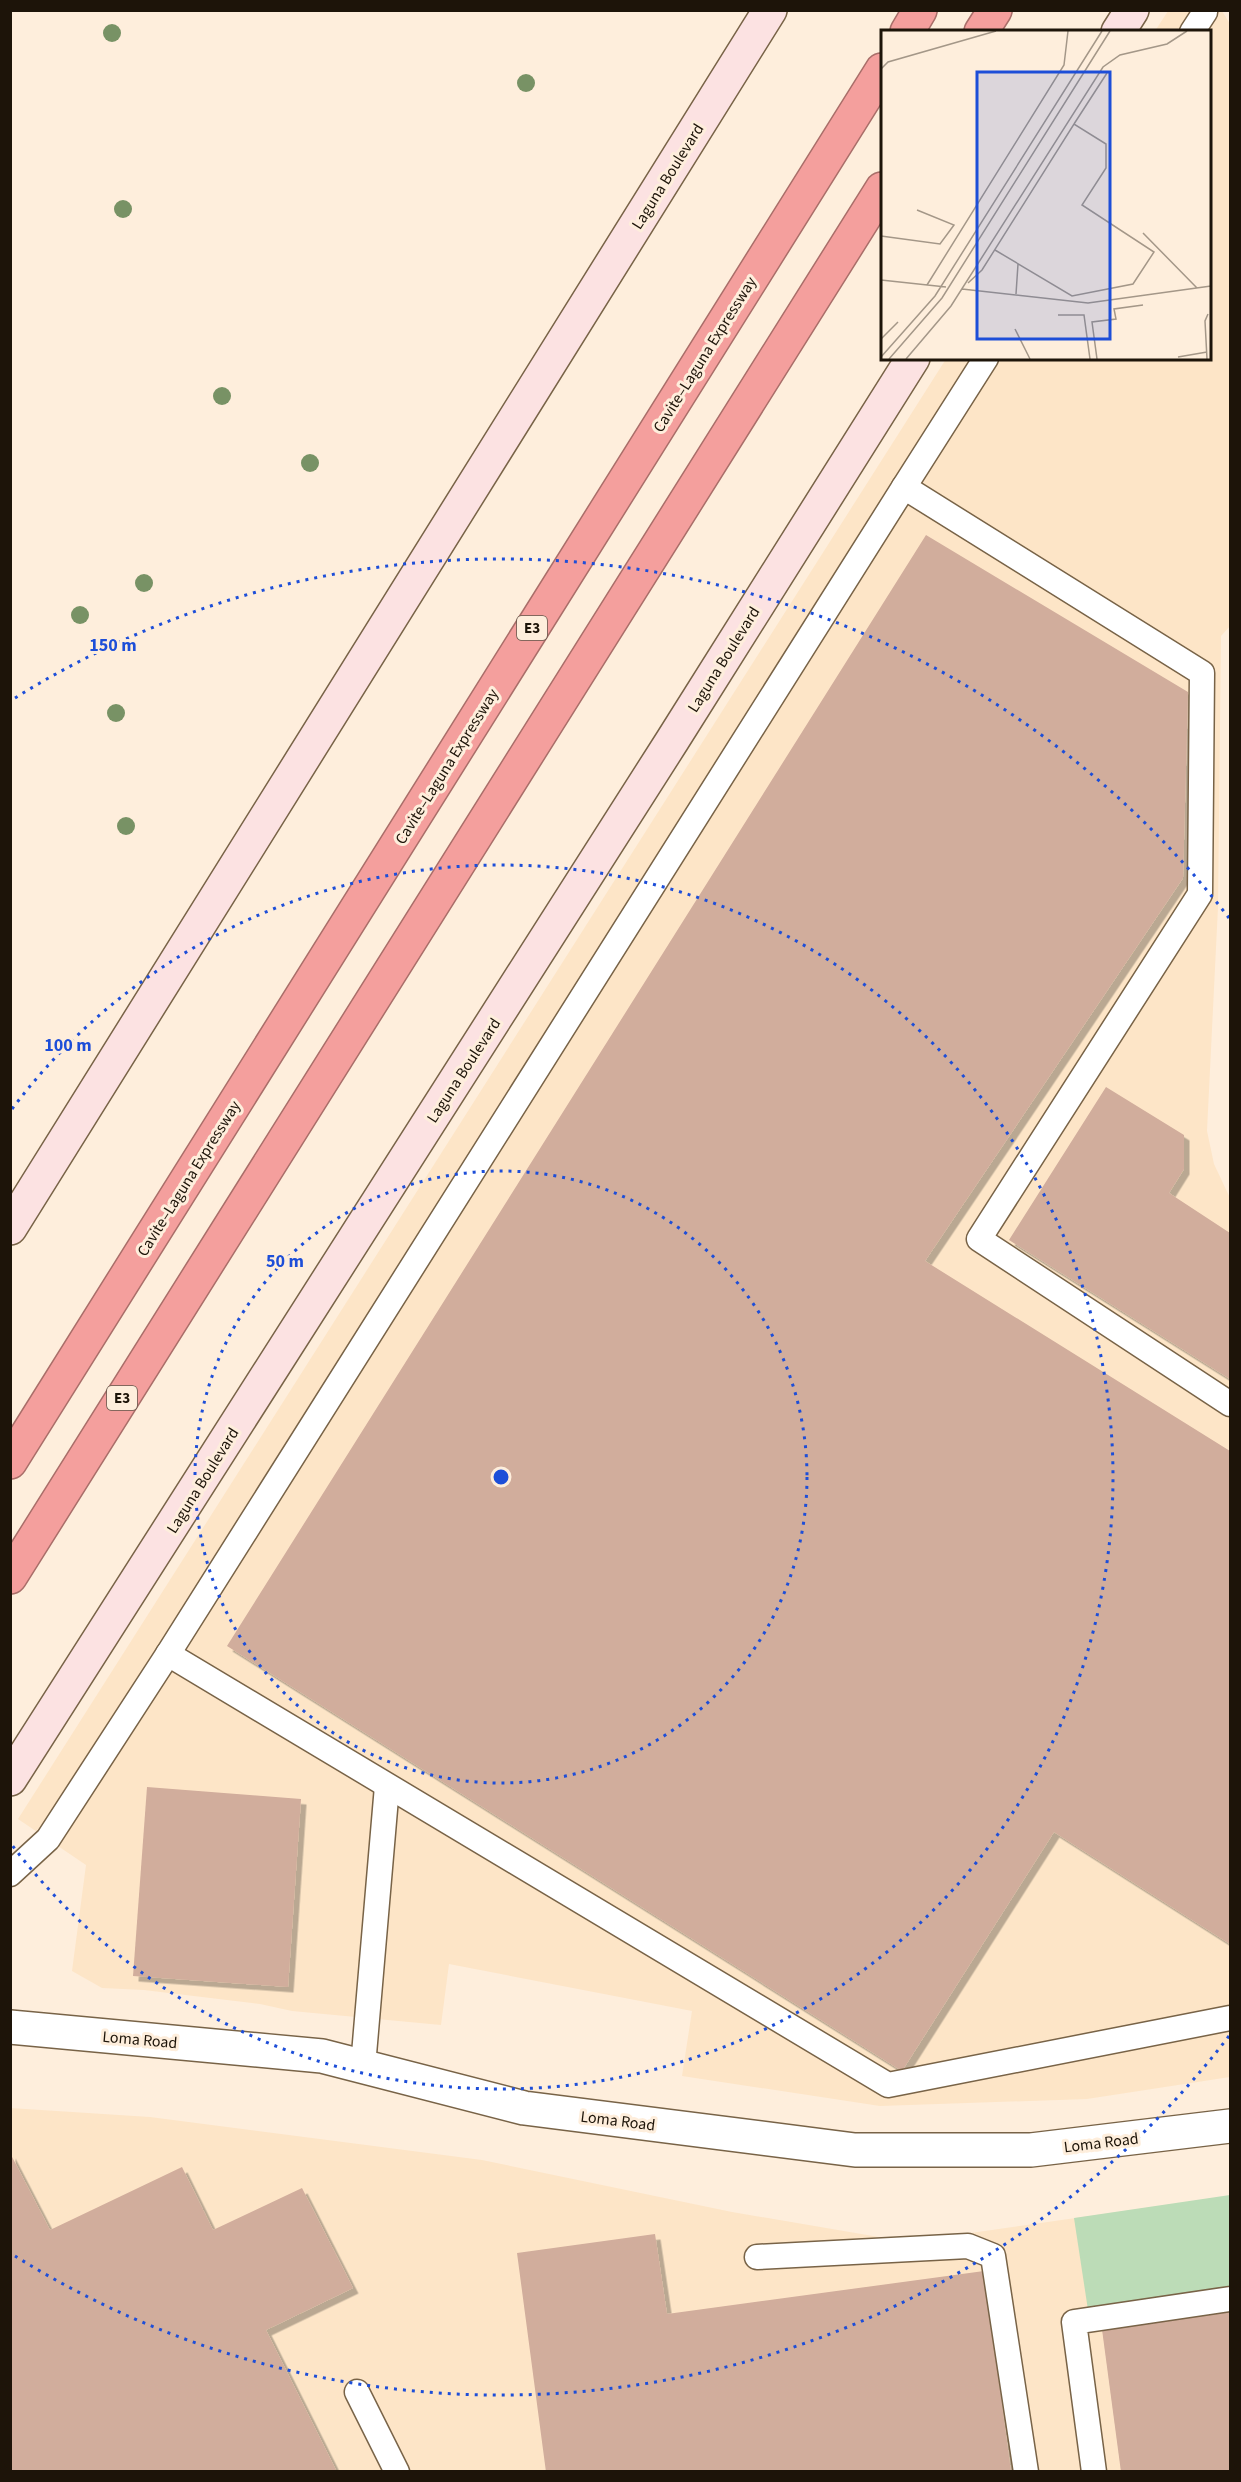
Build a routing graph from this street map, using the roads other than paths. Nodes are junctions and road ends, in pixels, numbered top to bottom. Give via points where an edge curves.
1 (770, 10) edge
2 (920, 10) edge
3 (995, 10) edge
4 (1132, 10) edge
5 (908, 30) edge
6 (982, 30) edge
7 (1119, 30) edge
8 (881, 72) edge
9 (881, 191) edge
10 (912, 360) edge
11 (985, 360) edge
12 (904, 487) junction
13 (10, 1228) edge
14 (1230, 1404) edge
15 (10, 1462) edge
16 (10, 1577) edge
17 (168, 1654) junction
18 (10, 1779) edge
19 (387, 1786) junction
20 (10, 1874) edge
21 (1230, 2018) edge
22 (10, 2027) edge
23 (363, 2066) junction
24 (1230, 2126) edge
25 (757, 2257) dead end
26 (1230, 2300) edge
27 (357, 2392) dead end
28 (397, 2472) edge
29 (1026, 2472) edge
30 (1094, 2472) edge

1 - 13 main road, Laguna Boulevard
2 - 5 highway
3 - 6 highway
4 - 7 main road
8 - 15 highway, Cavite–Laguna Expressway / E3
9 - 16 highway, E3
10 - 18 main road, Laguna Boulevard
11 - 12 lane
12 - 14 lane via 1202,674 1200,894 979,1239
12 - 17 lane
17 - 19 lane
17 - 20 lane via 48,1839
19 - 21 lane via 888,2085
19 - 23 lane
22 - 23 street, Loma Road via 322,2056
23 - 24 street, Loma Road via 524,2108 855,2150 1030,2150
25 - 29 lane via 968,2246 993,2256
26 - 30 lane via 1074,2322
27 - 28 lane

